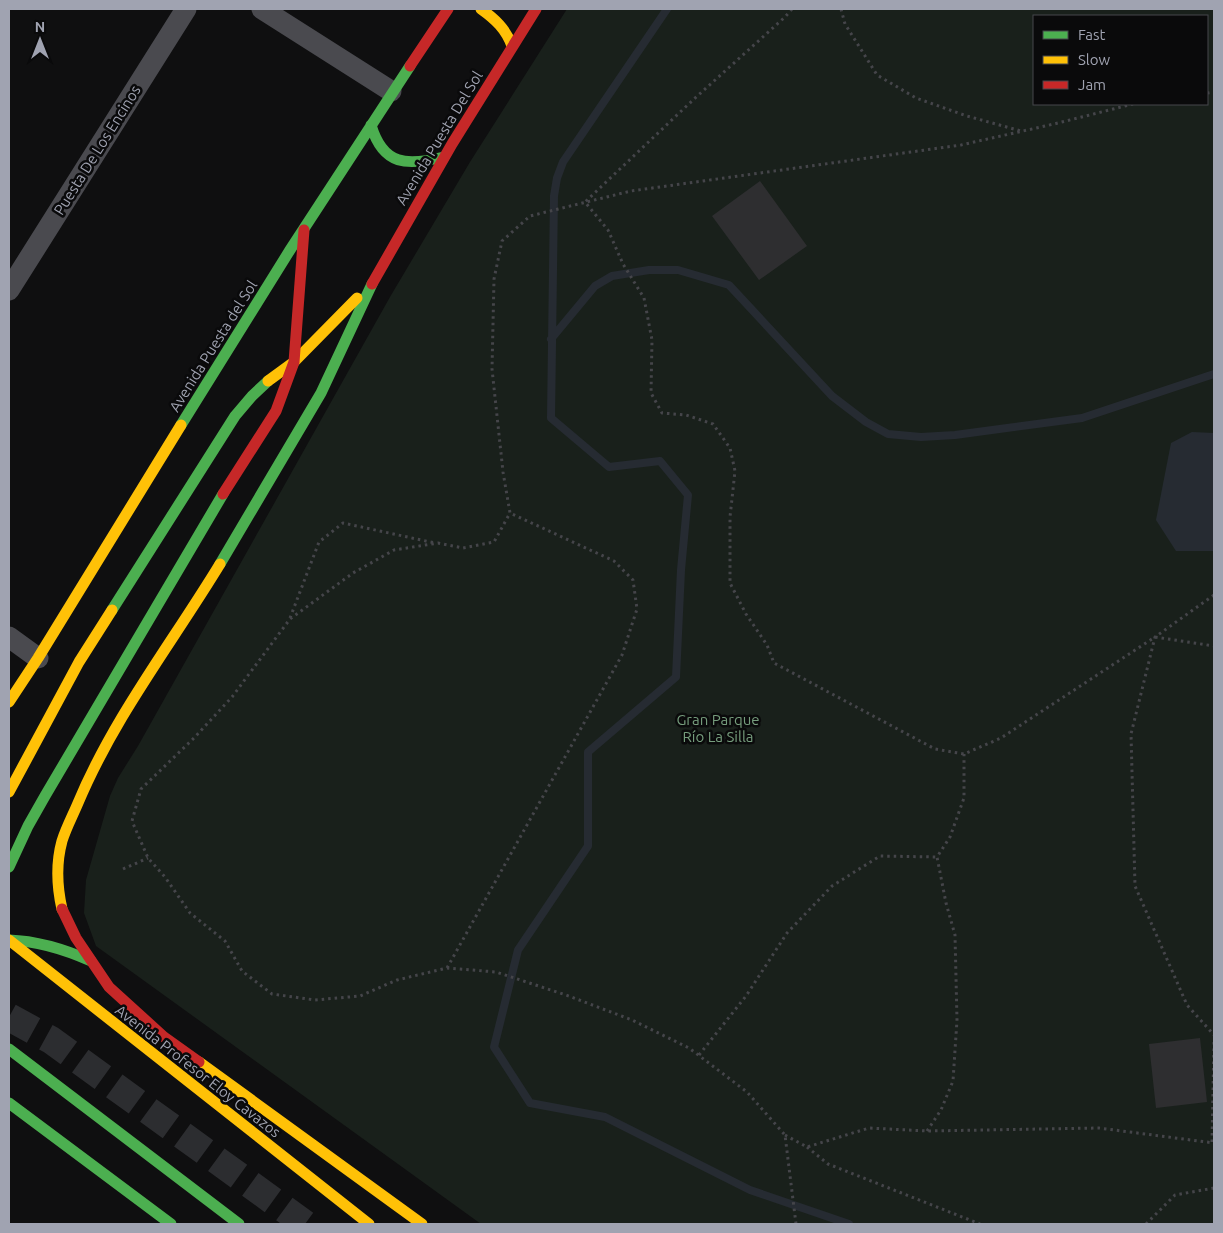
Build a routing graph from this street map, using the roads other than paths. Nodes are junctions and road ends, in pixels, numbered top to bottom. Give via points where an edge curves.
1 (186, 9) edge
2 (262, 9) edge
3 (448, 9) edge
4 (481, 9) edge
5 (536, 9) edge
6 (512, 46) junction
7 (391, 91) junction
8 (371, 125) junction
9 (444, 157) junction
10 (305, 226) junction
11 (371, 285) junction
12 (9, 290) edge
13 (294, 362) junction
14 (9, 637) edge
15 (38, 658) junction
16 (9, 702) edge
17 (9, 792) edge
18 (9, 867) edge
19 (9, 940) edge
20 (93, 961) junction
21 (9, 1049) edge
22 (9, 1103) edge
23 (171, 1224) edge
24 (239, 1224) edge
25 (369, 1224) edge
26 (422, 1224) edge

1 - 12 street, Puesta De Los Encinos
2 - 7 street
3 - 7 main road, Avenida Puesta del Sol
4 - 6 main road via 503,26
5 - 6 main road, Avenida Puesta Del Sol
6 - 9 main road, Avenida Puesta Del Sol
7 - 8 main road, Avenida Puesta del Sol
8 - 9 main road via 377,144 392,157 412,163
8 - 10 main road, Avenida Puesta del Sol
9 - 11 main road, Avenida Puesta Del Sol
10 - 13 main road
10 - 15 main road, Avenida Puesta del Sol
11 - 13 main road
11 - 20 main road via 321,393 213,575 109,739 62,841 58,890 64,915
13 - 17 main road via 252,396 221,435 79,662
13 - 18 main road via 276,411 214,509 45,796
14 - 15 street
15 - 16 main road, Avenida Puesta del Sol
19 - 20 main road via 64,948
19 - 25 main road, Avenida Profesor Eloy Cavazos
20 - 26 main road via 109,986 164,1036
21 - 24 main road
22 - 23 main road

